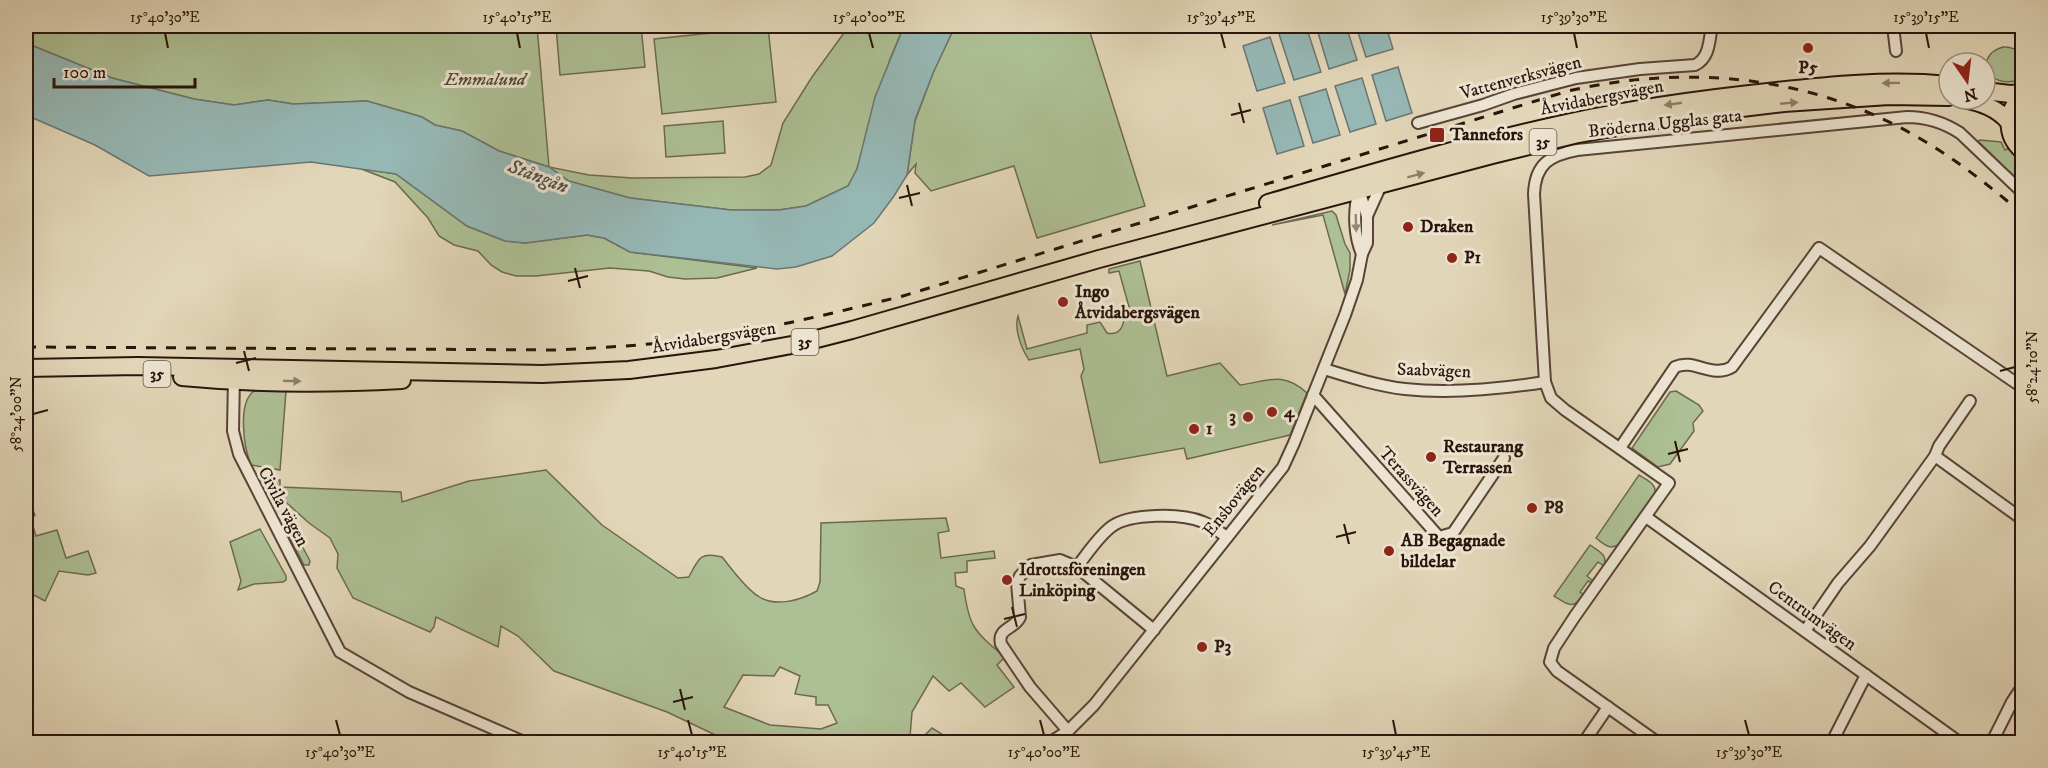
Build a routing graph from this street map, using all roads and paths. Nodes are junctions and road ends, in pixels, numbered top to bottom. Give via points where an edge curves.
1 (1712, 26) edge
2 (1893, 26) edge
3 (1896, 51) dead end
4 (1937, 84) edge
5 (1997, 92) edge
6 (2022, 94) edge
7 (1937, 97) edge
8 (1997, 111) edge
9 (2009, 122) junction
10 (1418, 123) dead end
11 (2022, 150) edge
12 (1358, 184) junction
13 (1381, 184) junction
14 (2022, 192) edge
15 (1367, 216) junction
16 (1362, 254) junction
17 (26, 368) edge
18 (1324, 369) junction
19 (234, 374) junction
20 (1545, 382) junction
21 (2022, 387) edge
22 (1313, 395) junction
23 (1970, 401) dead end
24 (1620, 448) junction
25 (1935, 456) junction
26 (1504, 458) dead end
27 (1646, 517) junction
28 (2022, 519) edge
29 (1227, 537) junction
30 (1077, 567) junction
31 (1154, 630) junction
32 (1804, 631) junction
33 (1866, 675) junction
34 (2022, 687) edge
35 (1608, 707) junction
36 (1068, 731) junction
37 (524, 742) edge
38 (1051, 742) edge
39 (1584, 742) edge
40 (1657, 742) edge
41 (1832, 742) edge
42 (1959, 742) edge
43 (1992, 742) edge

1 - 10 street, Vattenverksvägen via 1706,55 1695,65 1576,78
2 - 3 street
4 -> 12 main road, Åtvidabergsvägen / 35 via 1840,85 1657,106 1549,127
5 - 6 main road
6 - 9 main road via 2012,108
13 -> 7 main road, Åtvidabergsvägen / 35 via 1535,144 1670,118 1833,99
8 - 9 main road
9 - 11 main road via 2013,139
12 - 13 main road, Åtvidabergsvägen / 35
12 - 15 street, Ensbovägen
12 -> 16 street, Ensbovägen via 1357,243
12 - 19 main road, Åtvidabergsvägen / 35 via 898,317 808,341 693,363 629,370 502,374 426,370
13 - 15 street, Ensbovägen
14 - 20 street, Bröderna Ugglas gata via 1960,133 1920,117 1736,133 1558,155 1546,162 1534,184
15 - 16 street, Ensbovägen via 1367,243
16 - 18 street, Ensbovägen via 1357,280
17 - 19 main road, Åtvidabergsvägen / 35
18 - 20 street, Saabvägen via 1405,389 1505,388
18 - 22 street, Ensbovägen
19 - 37 street, Civila vägen via 233,432 239,454 340,652 409,692
20 - 24 street, Bröderna Ugglas gata via 1551,398 1564,410
21 - 24 street via 1819,248 1732,367 1718,372 1685,364 1675,367
22 - 26 street, Terassvägen via 1439,537 1453,533
22 - 29 street, Ensbovägen via 1283,467
23 - 25 street
24 - 27 street, Bröderna Ugglas gata via 1669,483
25 - 28 street
25 - 32 street
27 - 32 street, Centrumvägen
27 - 35 street via 1551,655 1550,662 1557,671
29 - 30 street via 1192,519 1166,516 1127,520 1110,528
29 - 31 street, Ensbovägen
30 - 31 street
30 - 36 street via 1060,560 1031,565 1017,583 1018,622 1003,631 1000,639 1030,687
31 - 36 street, Ensbovägen
32 - 33 street, Centrumvägen
33 - 41 street
33 - 42 street, Centrumvägen
34 - 43 street
35 - 39 street
35 - 40 street
36 - 38 street, Ensbovägen

